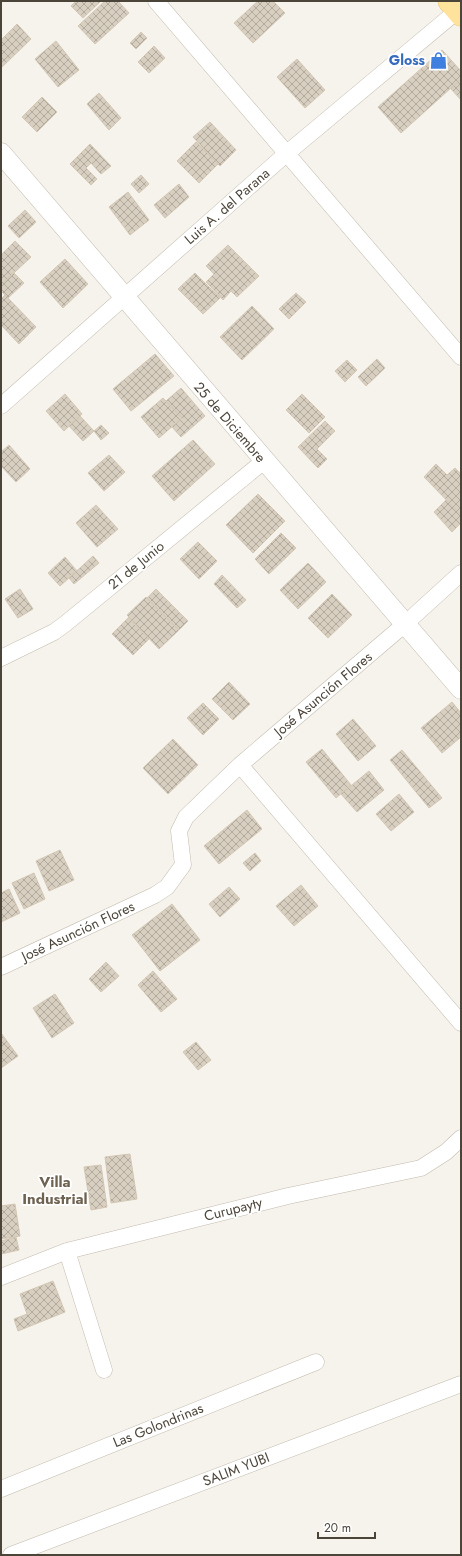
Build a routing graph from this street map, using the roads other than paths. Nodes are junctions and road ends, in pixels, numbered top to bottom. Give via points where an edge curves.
1 (156, 1) edge
2 (456, 9) edge
3 (1, 152) edge
4 (286, 154) junction
5 (124, 298) junction
6 (461, 358) edge
7 (1, 406) edge
8 (264, 461) junction
9 (461, 573) edge
10 (405, 624) junction
11 (1, 658) edge
12 (461, 689) edge
13 (240, 765) junction
14 (1, 967) edge
15 (461, 1023) edge
16 (461, 1138) edge
17 (68, 1251) junction
18 (1, 1277) edge
19 (316, 1362) dead end
20 (104, 1370) dead end
21 (461, 1384) edge
22 (1, 1489) edge
23 (11, 1555) edge

1 - 4 street
2 - 4 street, Luis A. del Parana
3 - 5 street, 25 de Diciembre
4 - 5 street, Luis A. del Parana
4 - 6 street
5 - 7 street, Luis A. del Parana
5 - 8 street, 25 de Diciembre
8 - 10 street, 25 de Diciembre
8 - 11 street, 21 de Junio via 65,624
9 - 10 street, José Asunción Flores
10 - 12 street, 25 de Diciembre
10 - 13 street, José Asunción Flores
13 - 14 street, José Asunción Flores via 186,817 179,831 182,867 167,887
13 - 15 street
16 - 17 street, Curupayty via 446,1152 421,1168 288,1196
17 - 18 street, Curupayty
17 - 20 street
19 - 22 street, Las Golondrinas
21 - 23 street, SALIM YUBI

